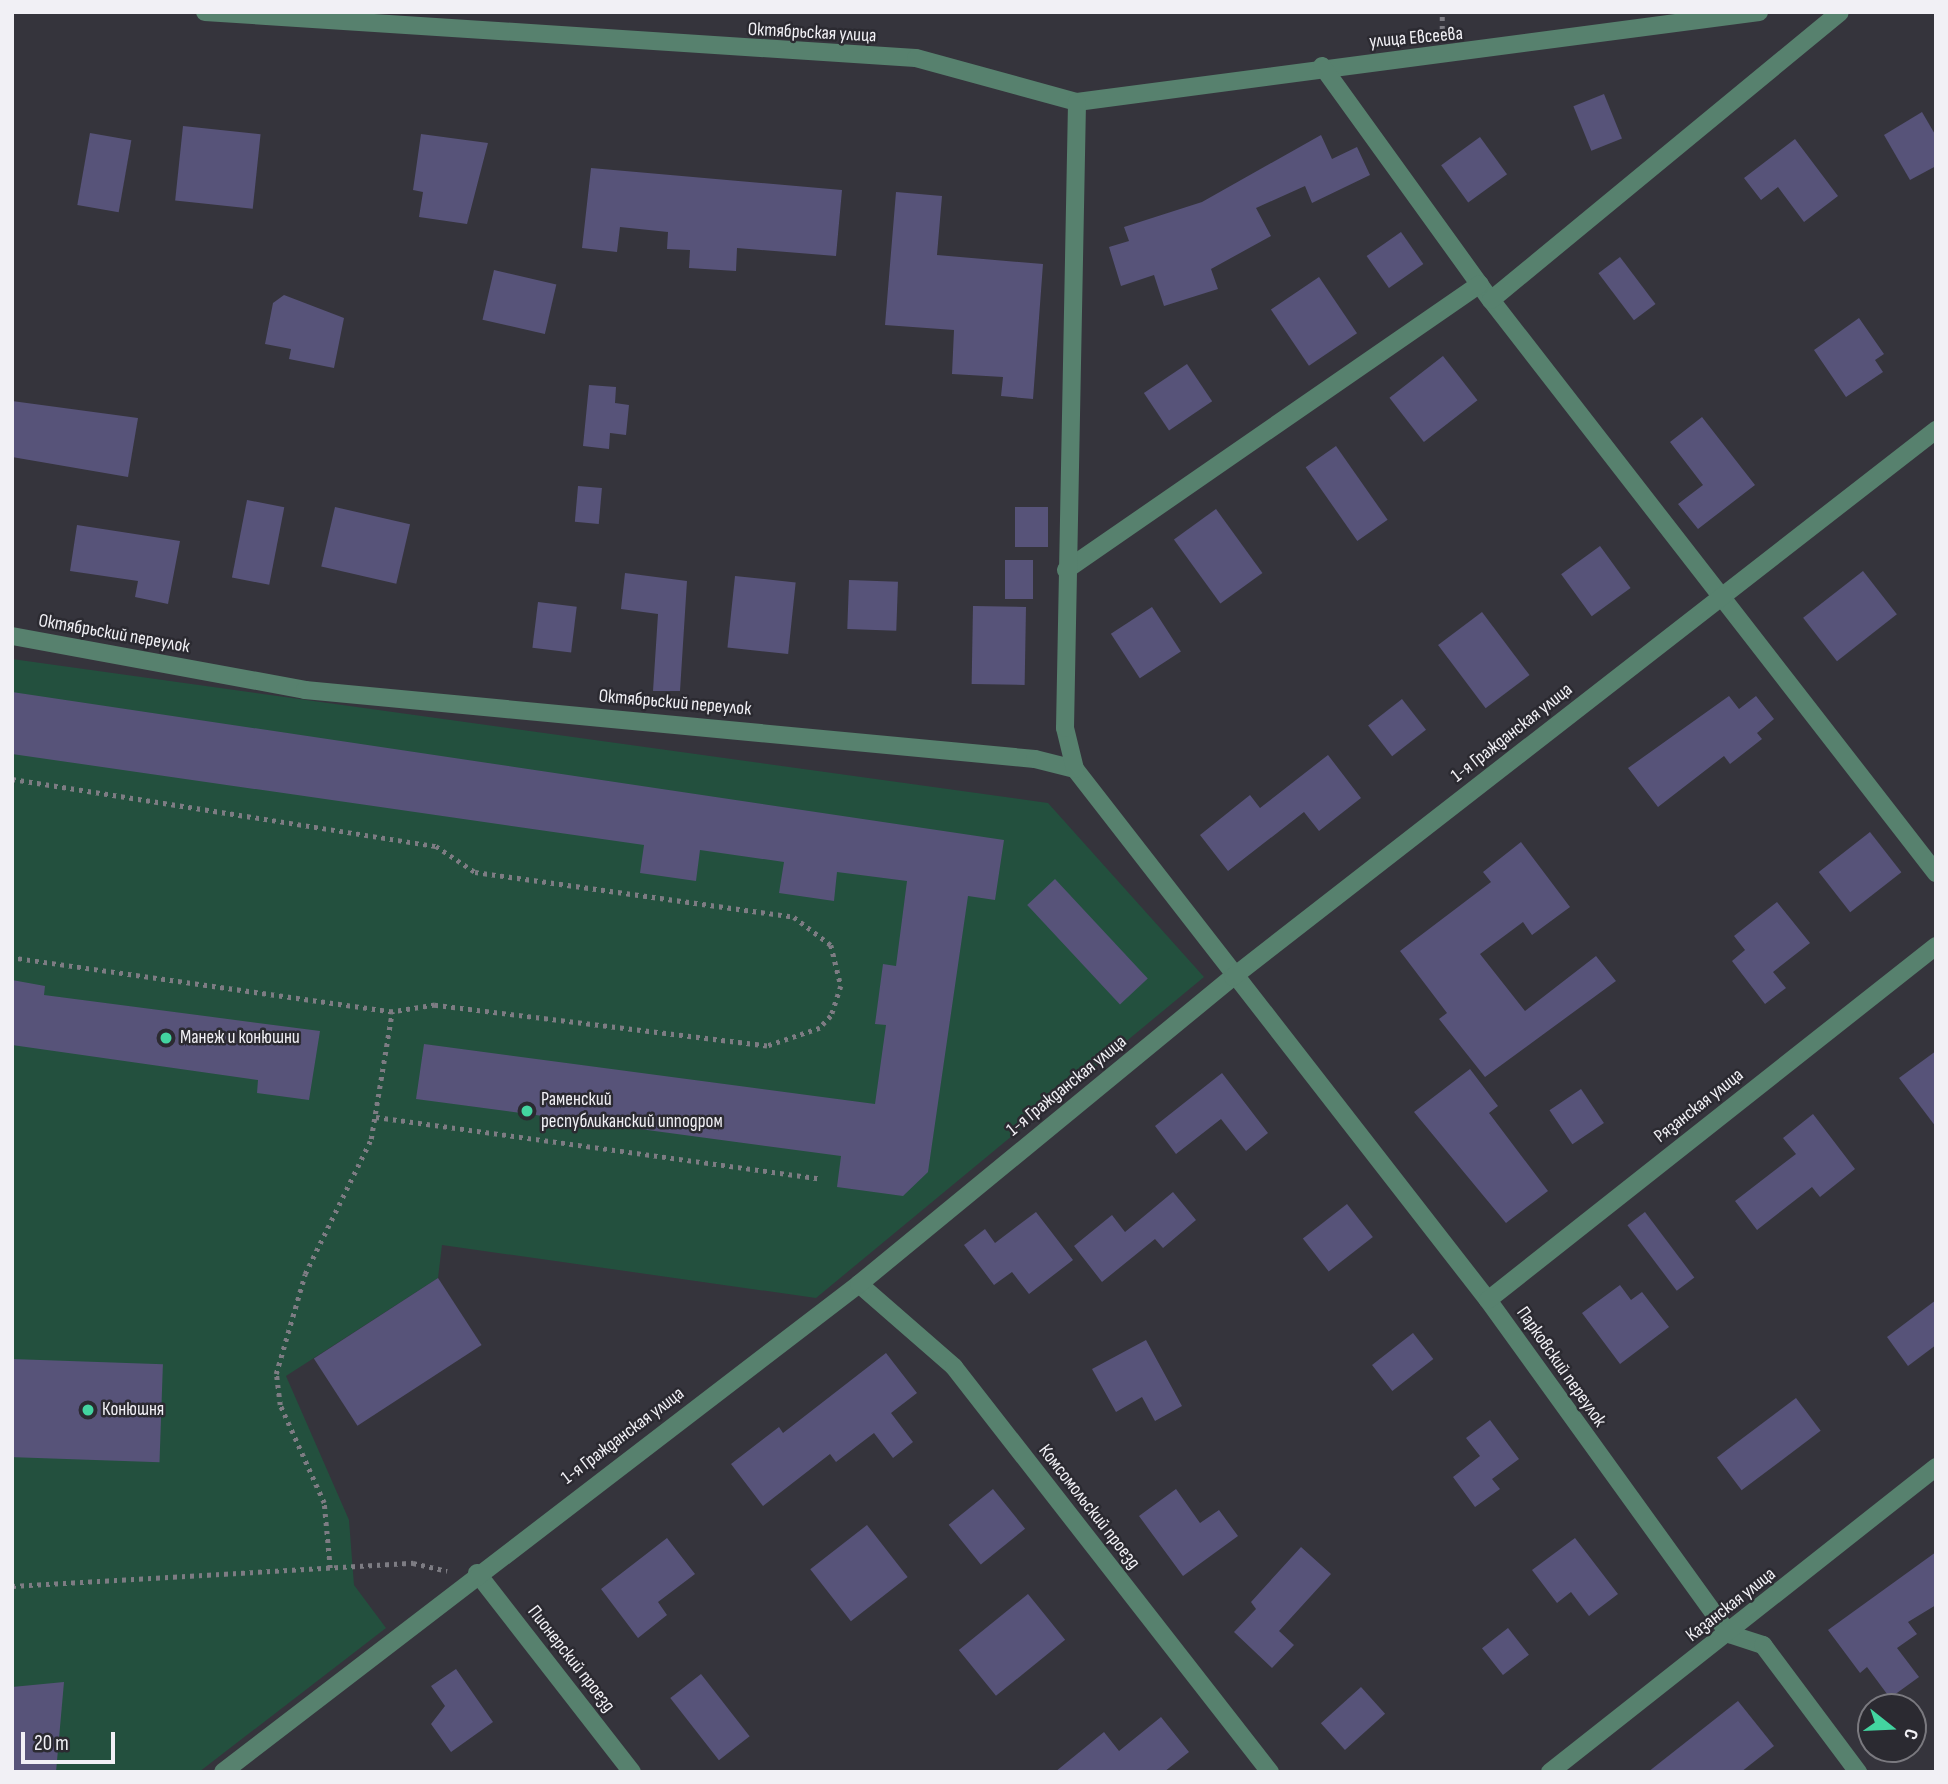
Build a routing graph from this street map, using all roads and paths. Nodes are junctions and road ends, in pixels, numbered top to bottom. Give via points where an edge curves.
1 (205, 12) edge
2 (1759, 12) edge
3 (1840, 12) edge
4 (1322, 66) junction
5 (1077, 102) junction
6 (1480, 284) junction
7 (1491, 300) junction
8 (1936, 430) edge
9 (1066, 570) junction
10 (1725, 593) junction
11 (12, 636) edge
12 (1075, 769) junction
13 (12, 779) edge
14 (1936, 873) edge
15 (1936, 946) edge
16 (12, 958) edge
17 (1233, 977) junction
18 (392, 1012) junction
19 (376, 1117) junction
20 (818, 1178) dead end
21 (859, 1284) junction
22 (1488, 1300) junction
23 (1936, 1468) edge
24 (330, 1568) junction
25 (477, 1573) junction
26 (12, 1586) edge
27 (1729, 1634) junction
28 (223, 1772) edge
29 (632, 1772) edge
30 (1270, 1772) edge
31 (1550, 1772) edge
32 (1858, 1772) edge

1 - 5 street, Октябрьская улица via 916,58
2 - 4 street, улица Евсеева via 1442,58
3 - 7 street
4 - 5 street, улица Евсеева
4 - 6 street
5 - 9 street
6 - 7 street
6 - 9 street
7 - 10 street via 1705,579
8 - 10 street, 1-я Гражданская улица
9 - 12 street via 1065,727
10 - 14 street
10 - 17 street, 1-я Гражданская улица
11 - 12 street, Октябрьский переулок via 305,690 1035,759
12 - 17 street
13 - 18 path via 436,846 475,872 794,917 824,936 840,971 831,1016 805,1037 777,1045 435,1005
15 - 22 street, Рязанская улица
16 - 18 path
17 - 21 street, 1-я Гражданская улица
17 - 22 street, Парковский переулок
18 - 19 path
19 - 20 path
19 - 24 path via 365,1157 305,1274 276,1374 280,1405 324,1503
21 - 25 street, 1-я Гражданская улица
21 - 30 street, Комсомольский проезд via 954,1367
22 - 27 street, Парковский переулок
23 - 27 street, Казанская улица
24 - 25 path via 413,1563
24 - 26 path
25 - 28 street, 1-я Гражданская улица
25 - 29 street, Пионерский проезд
27 - 31 street, Казанская улица
27 - 32 street via 1763,1646

